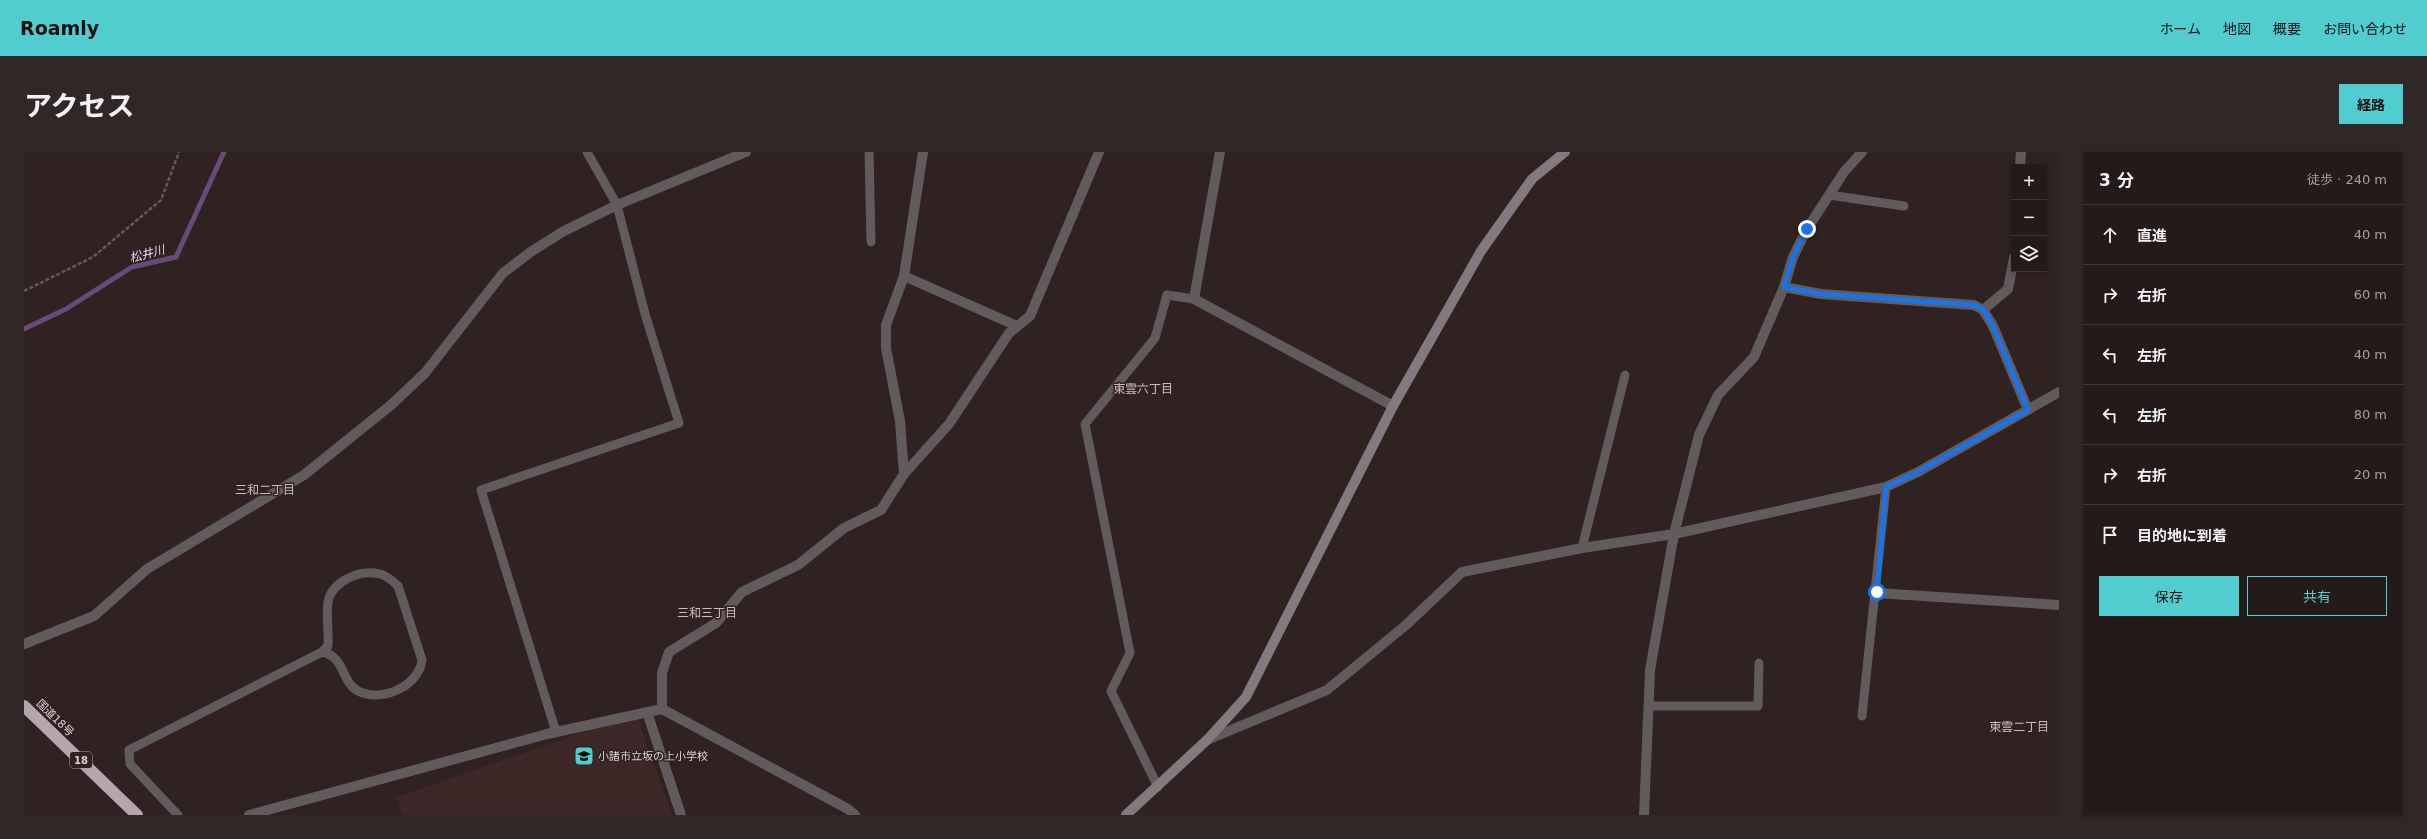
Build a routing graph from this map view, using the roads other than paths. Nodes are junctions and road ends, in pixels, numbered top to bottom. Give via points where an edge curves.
1 (587, 152) edge
2 (746, 152) edge
3 (869, 152) edge
4 (923, 152) edge
5 (1100, 152) edge
6 (1220, 152) edge
7 (1564, 152) edge
8 (1862, 152) edge
9 (2021, 152) edge
10 (2020, 164) edge
11 (1829, 195) junction
12 (617, 205) junction
13 (1904, 206) dead end
14 (872, 242) dead end
15 (2011, 272) edge
16 (904, 276) junction
17 (1784, 287) junction
18 (1194, 299) junction
19 (1984, 310) junction
20 (1017, 326) junction
21 (1625, 375) dead end
22 (2059, 392) edge
23 (1393, 406) junction
24 (2028, 410) junction
25 (904, 474) junction
26 (1886, 487) junction
27 (1674, 534) junction
28 (1582, 548) junction
29 (1877, 592) junction
30 (2059, 605) edge
31 (24, 644) edge
32 (322, 652) junction
33 (1759, 663) dead end
34 (24, 706) edge
35 (1650, 706) junction
36 (662, 709) junction
37 (647, 712) junction
38 (1862, 716) dead end
39 (556, 732) junction
40 (1207, 740) junction
41 (1158, 787) junction
42 (138, 815) edge
43 (178, 815) edge
44 (249, 815) edge
45 (680, 815) edge
46 (855, 815) edge
47 (1126, 815) edge
48 (1644, 815) edge

1 - 12 lane
2 - 12 street
3 - 14 lane
4 - 16 street
5 - 20 street via 1030,316
6 - 18 street
7 - 23 street via 1532,179 1481,251
8 - 11 street via 1844,172
9 - 10 street
11 - 13 lane
11 - 17 street via 1793,257
12 - 31 street via 564,231 504,273 426,373 391,405 304,475 147,569 94,616
12 - 39 lane via 645,314 678,423 481,490
15 - 19 street via 2008,289
16 - 20 street
16 - 25 street via 886,325 886,348 900,421
17 - 19 street via 1821,294 1974,305
17 - 27 street via 1754,358 1718,396 1699,435
18 - 23 street
18 - 41 lane via 1167,294 1155,338 1095,408 1085,424 1130,654 1111,691
19 - 24 street
20 - 25 street via 1009,333 949,424
21 - 28 lane
22 - 24 street
23 - 40 street via 1246,697
24 - 26 street via 1918,472
25 - 36 street via 881,510 844,528 798,565 742,592 716,623 669,652 662,673
26 - 27 street
26 - 29 lane
27 - 28 street
27 - 35 street via 1650,670
28 - 40 street via 1462,572 1406,625 1327,690
29 - 30 street
29 - 38 lane
32 - 32 lane via 328,646 328,602 333,589 352,577 364,574 379,574 398,586 422,660 421,669 412,682 384,693 369,694 357,691 336,657 331,653
32 - 43 lane via 129,750 130,764
33 - 35 lane via 1758,706
34 - 42 highway, 国道18号 / 18
35 - 48 street
36 - 37 street
36 - 46 street
37 - 39 street
37 - 45 street
39 - 44 street
40 - 41 street
41 - 47 street

